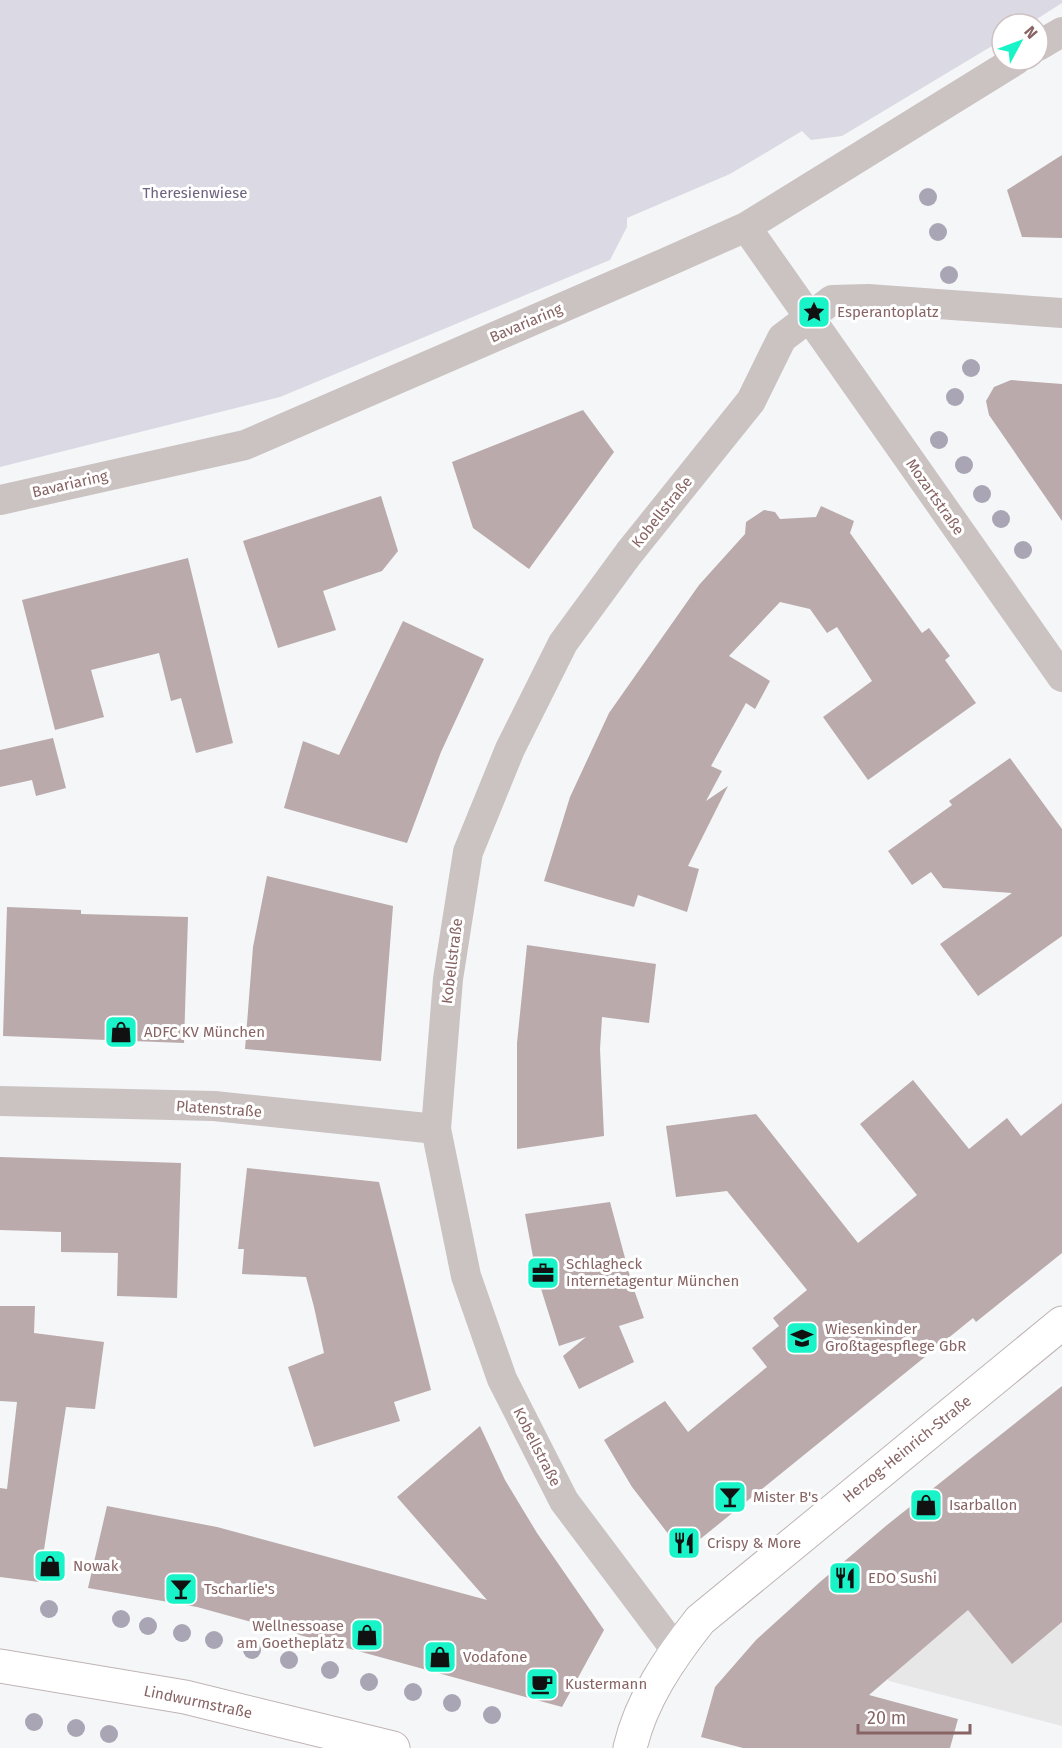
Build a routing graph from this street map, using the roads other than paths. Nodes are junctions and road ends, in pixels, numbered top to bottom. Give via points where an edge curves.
1 (997, 72) edge
2 (746, 227) junction
3 (1062, 313) edge
4 (808, 316) junction
5 (0, 500) edge
6 (1062, 677) edge
7 (0, 1101) edge
8 (436, 1129) junction
9 (1062, 1323) edge
10 (676, 1650) junction
11 (0, 1666) edge
12 (393, 1748) edge
13 (630, 1748) edge

1 - 2 street, Bavariaring
2 - 4 street
2 - 5 street, Bavariaring via 245,445
3 - 4 street, Kobellstraße via 868,299 832,300
4 - 6 street, Mozartstraße
4 - 8 street, Kobellstraße via 782,338 751,401 629,553 564,643 510,749 468,852 448,979
7 - 8 street, Platenstraße via 214,1106
8 - 10 street, Kobellstraße via 466,1276 502,1378 564,1502
9 - 10 main road, Herzog-Heinrich-Straße via 729,1594 700,1620
10 - 13 main road, Herzog-Heinrich-Straße via 652,1689
11 - 12 main road, Lindwurmstraße via 185,1697

